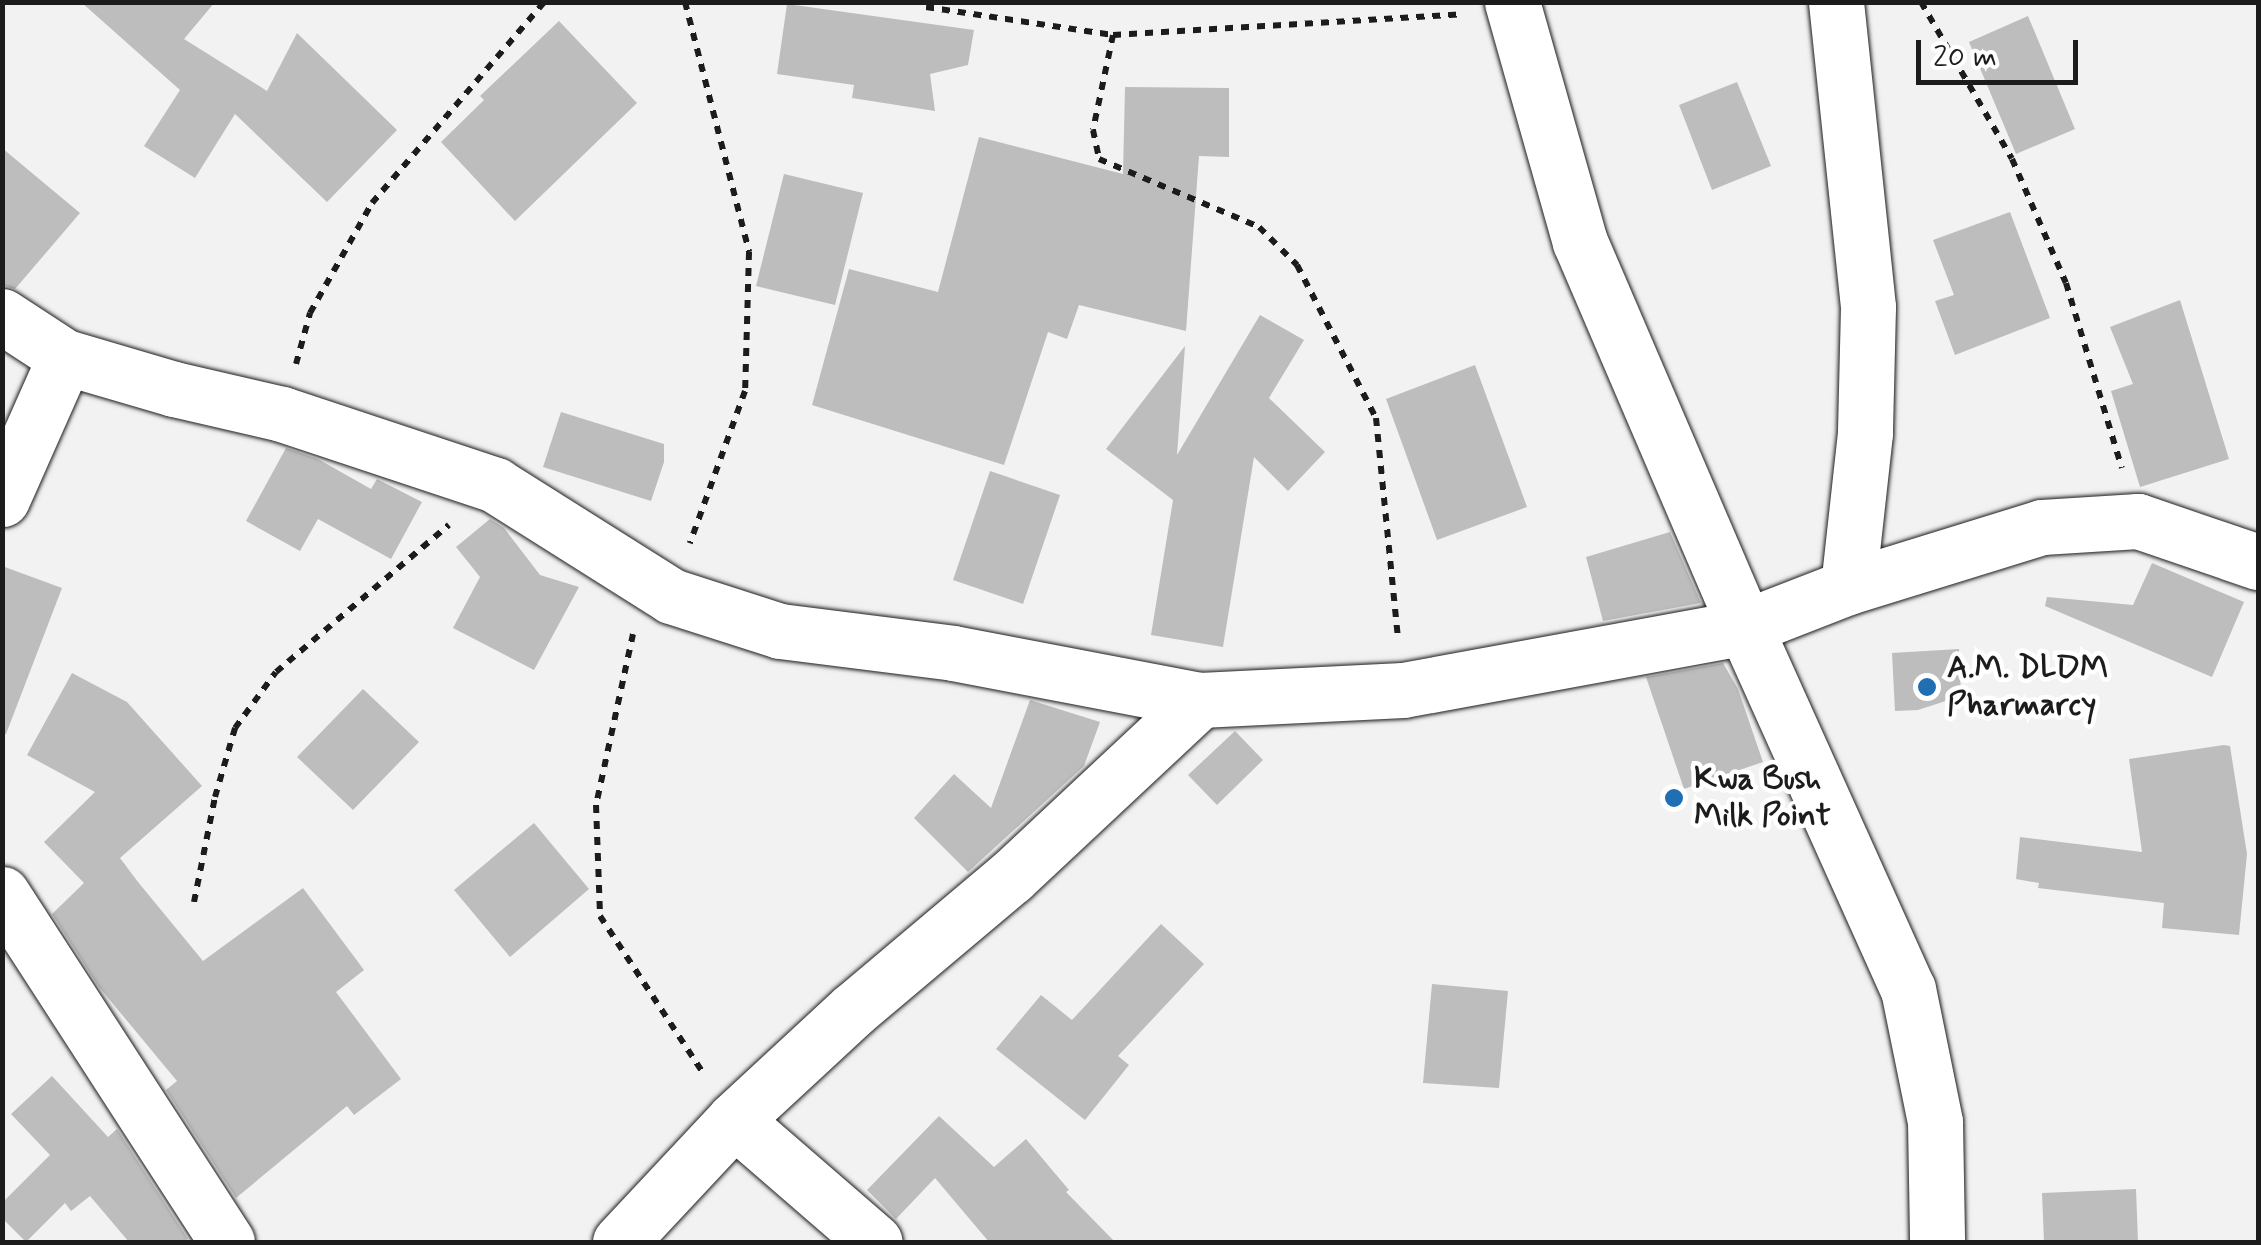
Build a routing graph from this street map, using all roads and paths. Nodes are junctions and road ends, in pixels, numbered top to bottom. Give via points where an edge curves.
1 (544, 2) edge
2 (685, 2) edge
3 (1836, 2) edge
4 (1922, 2) edge
5 (926, 7) dead end
6 (1512, 7) edge
7 (1113, 36) junction
8 (2, 316) edge
9 (65, 357) junction
10 (282, 414) junction
11 (495, 485) junction
12 (2, 500) edge
13 (2138, 521) junction
14 (2258, 562) edge
15 (657, 587) junction
16 (1848, 587) junction
17 (1745, 627) junction
18 (1403, 690) junction
19 (1200, 700) junction
20 (2, 894) edge
21 (194, 902) dead end
22 (734, 1120) junction
23 (227, 1242) edge
24 (620, 1242) edge
25 (875, 1242) edge
26 (1937, 1242) edge

1 - 10 path via 372,204 310,313
2 - 15 path via 749,252 745,391
3 - 16 street via 1868,307 1866,433
4 - 13 path via 2012,159 2066,283
5 - 7 path
6 - 7 path
6 - 17 street via 1580,242
7 - 18 path via 1093,130 1099,159 1258,228 1297,265 1376,418
8 - 9 street
9 - 10 street
9 - 12 street
10 - 11 street
11 - 15 street
11 - 21 path via 276,672 235,728
13 - 14 street
13 - 16 street via 2042,527
15 - 19 street via 780,631 953,652
15 - 22 path via 596,805 600,916
16 - 17 street
17 - 18 street
17 - 26 street via 1908,989 1935,1122
18 - 19 street
19 - 22 street
20 - 23 street
22 - 24 street
22 - 25 street

